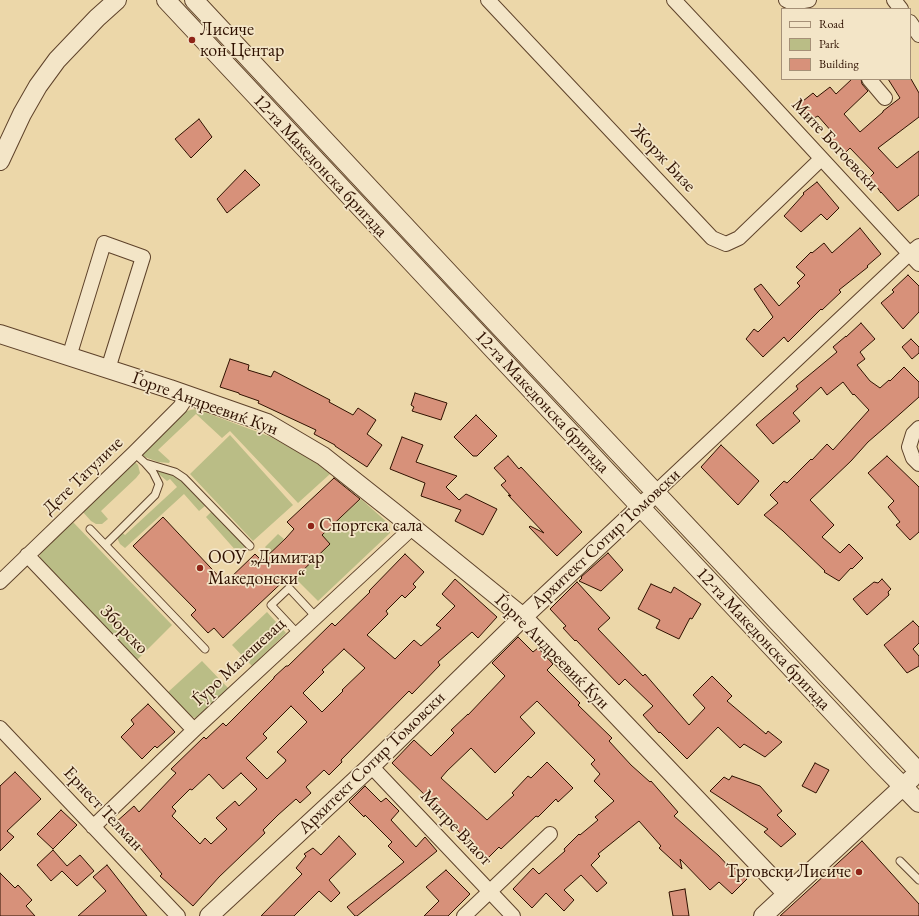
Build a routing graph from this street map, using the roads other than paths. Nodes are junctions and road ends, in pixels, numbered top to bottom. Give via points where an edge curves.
1 (117, 0) edge
2 (166, 0) edge
3 (194, 0) edge
4 (488, 0) edge
5 (674, 0) edge
6 (786, 0) edge
7 (810, 3) edge
8 (911, 23) edge
9 (919, 35) edge
10 (871, 80) edge
11 (885, 98) dead end
12 (821, 159) junction
13 (0, 161) edge
14 (914, 250) edge
15 (919, 264) edge
16 (0, 334) edge
17 (69, 357) junction
18 (108, 369) junction
19 (188, 395) junction
20 (919, 428) edge
21 (134, 453) junction
22 (145, 463) junction
23 (919, 464) edge
24 (656, 492) junction
25 (640, 507) junction
26 (413, 527) junction
27 (90, 529) dead end
28 (106, 544) junction
29 (250, 546) dead end
30 (27, 556) junction
31 (0, 582) edge
32 (316, 617) junction
33 (522, 617) junction
34 (298, 634) junction
35 (205, 648) dead end
36 (0, 728) edge
37 (194, 730) junction
38 (371, 766) junction
39 (919, 771) edge
40 (904, 786) junction
41 (919, 803) edge
42 (94, 827) junction
43 (550, 834) dead end
44 (900, 861) dead end
45 (919, 880) edge
46 (490, 891) junction
47 (786, 894) junction
48 (178, 916) edge
49 (208, 916) edge
50 (464, 916) edge
51 (513, 916) edge
52 (763, 916) edge

1 - 13 street via 57,60 38,86
2 - 25 street, 12-та Македонска бригада
3 - 24 street, 12-та Македонска бригада
4 - 12 street, Жорж Бизе via 712,238 726,244 739,238
5 - 12 street, Мите Богоевски
6 - 7 street via 792,3
8 - 9 street
10 - 11 street
12 - 14 street, Мите Богоевски
14 - 15 street, Мите Богоевски
14 - 24 street, Архитект Сотир Томовски
16 - 17 street, Ѓорге Андреевиќ Кун
17 - 18 street, Ѓорге Андреевиќ Кун
17 - 18 street via 104,243 143,257
18 - 19 street, Ѓорге Андреевиќ Кун
19 - 21 street, Дете Татуличе via 180,407
19 - 26 street, Ѓорге Андреевиќ Кун via 267,423 295,438 323,456
20 - 23 street via 913,434 909,447 913,458
21 - 22 lane
21 - 30 street, Дете Татуличе
22 - 28 lane via 159,484 155,494
22 - 29 lane via 175,472 184,478
24 - 25 street, Архитект Сотир Томовски
24 - 39 street, 12-та Македонска бригада
25 - 33 street, Архитект Сотир Томовски
25 - 40 street, 12-та Македонска бригада via 878,762
26 - 32 street, Ѓуро Малешевац
26 - 33 street, Ѓорге Андреевиќ Кун
27 - 28 lane
28 - 35 lane
30 - 31 street, Дете Татуличе
30 - 37 street, Зборско
32 - 34 street, Ѓуро Малешевац
32 - 34 lane via 289,588 271,605
33 - 38 street, Архитект Сотир Томовски
33 - 47 street, Ѓорге Андреевиќ Кун
34 - 37 street, Ѓуро Малешевац
36 - 42 street, Ернест Телман
37 - 42 street, Ѓуро Малешевац
38 - 46 street, Митре Влаот
38 - 49 street, Архитект Сотир Томовски
39 - 40 street
40 - 41 street, 12-та Македонска бригада
40 - 47 street
42 - 48 street, Ернест Телман
43 - 46 street
44 - 45 lane
46 - 50 street
46 - 51 street, Митре Влаот
47 - 52 street

